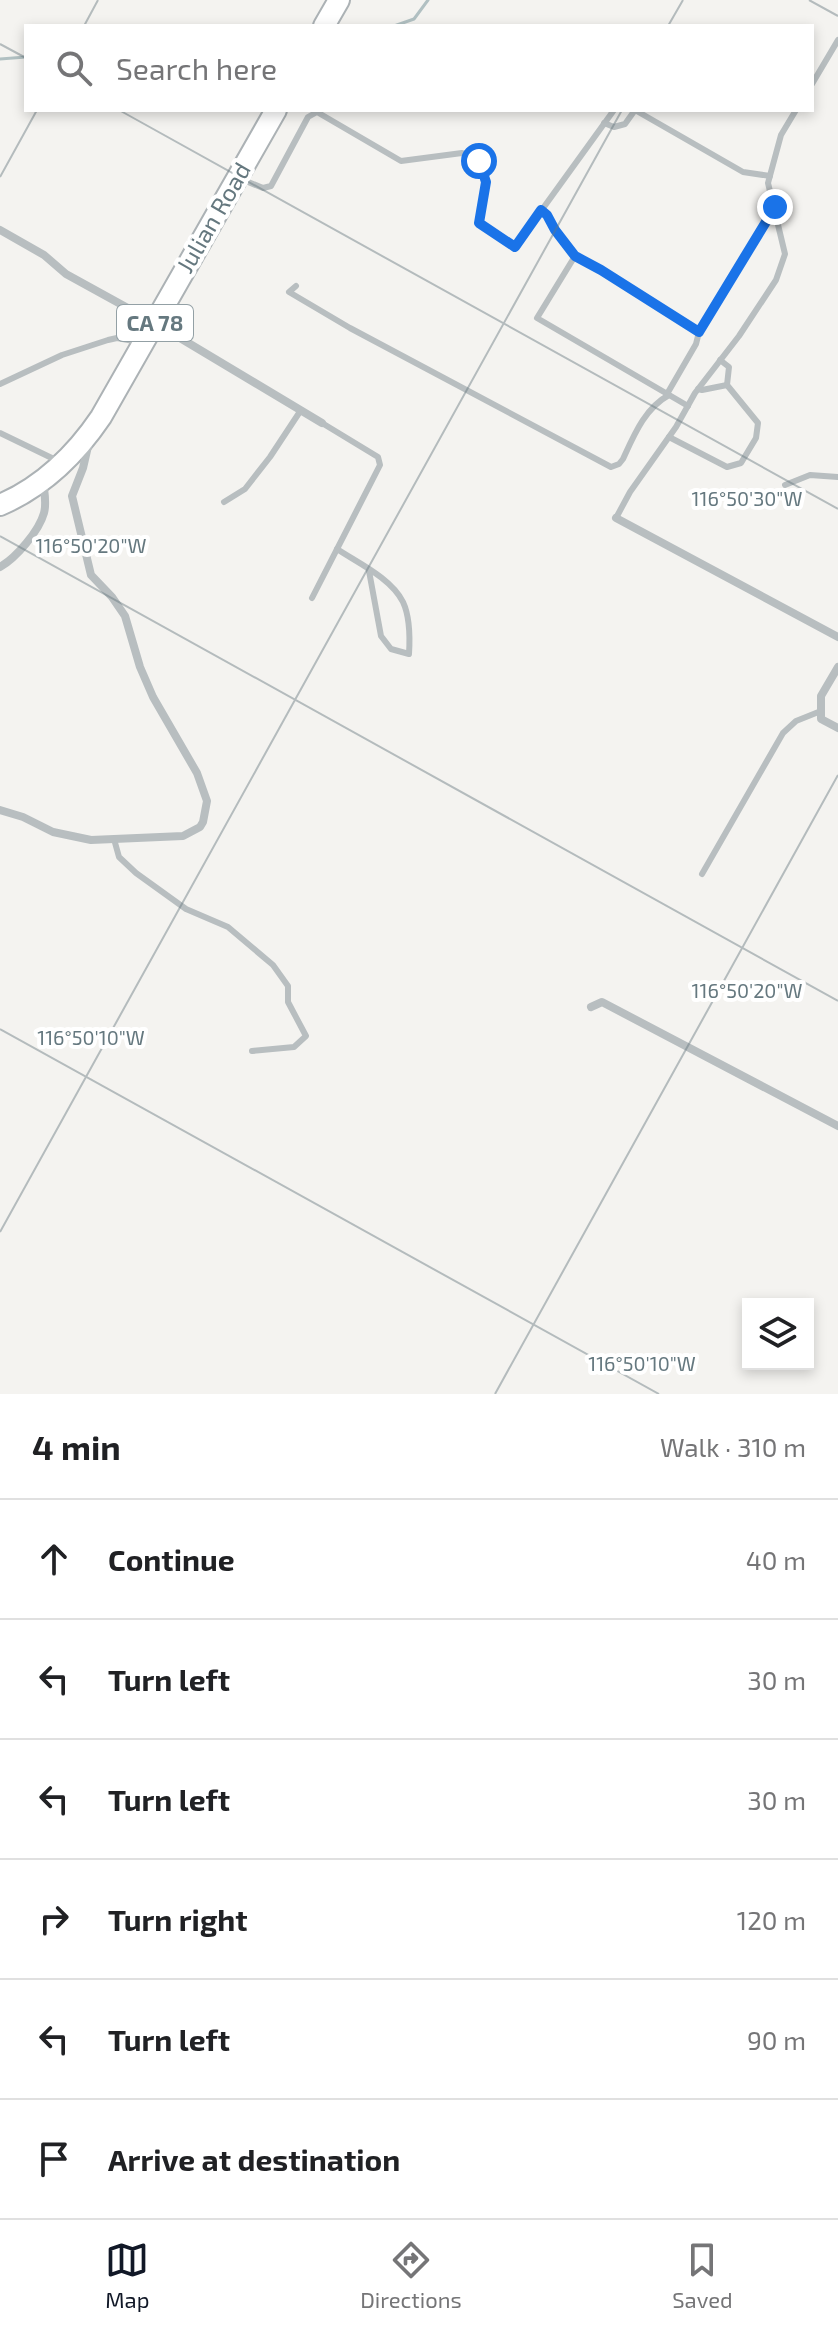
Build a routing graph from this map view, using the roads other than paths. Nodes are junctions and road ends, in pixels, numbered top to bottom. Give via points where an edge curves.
1 (339, 0) edge
2 (325, 24) edge
3 (838, 40) edge
4 (814, 81) edge
5 (275, 112) edge
6 (612, 112) edge
7 (634, 112) edge
8 (638, 112) edge
9 (795, 112) edge
10 (604, 123) junction
11 (770, 176) junction
12 (238, 177) junction
13 (775, 207) junction
14 (541, 210) junction
15 (0, 230) edge
16 (575, 256) junction
17 (296, 286) dead end
18 (155, 323) junction
19 (699, 332) junction
20 (144, 343) junction
21 (720, 360) junction
22 (0, 384) edge
23 (727, 385) junction
24 (698, 389) junction
25 (668, 395) junction
26 (688, 406) junction
27 (301, 410) junction
28 (322, 423) joint
29 (0, 433) edge
30 (90, 433) junction
31 (669, 437) junction
32 (62, 464) junction
33 (838, 477) edge
34 (43, 480) junction
35 (785, 485) dead end
36 (224, 502) dead end
37 (0, 505) edge
38 (616, 518) joint
39 (337, 549) junction
40 (0, 567) edge
41 (369, 571) junction
42 (312, 598) dead end
43 (838, 637) edge
44 (838, 667) edge
45 (821, 711) junction
46 (838, 728) edge
47 (0, 810) edge
48 (114, 839) junction
49 (702, 874) dead end
50 (591, 1007) dead end
51 (252, 1051) dead end
52 (838, 1126) edge

1 - 2 main road
3 - 4 lane
5 - 12 main road, Julian Road / CA 78
6 - 10 lane
7 - 10 lane via 625,124
8 - 11 lane via 743,172
9 - 11 lane via 781,135
10 - 14 lane
11 - 13 lane
12 - 14 lane via 263,188 271,186 308,117 317,112 401,161 462,153 479,161 486,182 479,223 515,247
12 - 18 main road, Julian Road / CA 78
13 - 19 lane
13 - 21 lane via 785,254 776,280
14 - 16 lane
15 - 18 street
16 - 19 lane
16 - 25 lane via 537,318
17 - 25 lane via 289,292 350,328 611,467 623,459 645,417
18 - 20 main road, Julian Road / CA 78
18 - 27 street
19 - 25 lane
20 - 22 lane via 108,340
20 - 30 main road, Julian Road / CA 78
21 - 23 lane via 729,367
21 - 24 lane
23 - 24 lane
23 - 31 lane via 758,423 756,438 741,463 727,467
24 - 26 lane
25 - 26 lane
26 - 31 lane
27 - 28 street
27 - 36 lane via 245,489
28 - 39 lane via 378,457 380,465
29 - 32 lane
30 - 32 main road, Julian Road / CA 78
30 - 48 street via 72,496 91,575 125,616 153,697 185,748 207,801 200,827 183,836
31 - 38 lane
32 - 34 main road, Julian Road / CA 78
33 - 35 lane via 810,475
34 - 37 main road, Julian Road / CA 78
34 - 40 street via 42,518 21,550
38 - 43 street
39 - 41 lane
39 - 42 lane
41 - 41 lane via 403,602 409,654 391,649 381,636
44 - 45 street via 821,696
45 - 46 street via 821,719
45 - 49 lane via 783,733
47 - 48 street via 53,832
48 - 51 lane via 119,857 136,873 186,909 245,939 288,986 288,1002 306,1036 294,1047
50 - 52 street via 602,1002

